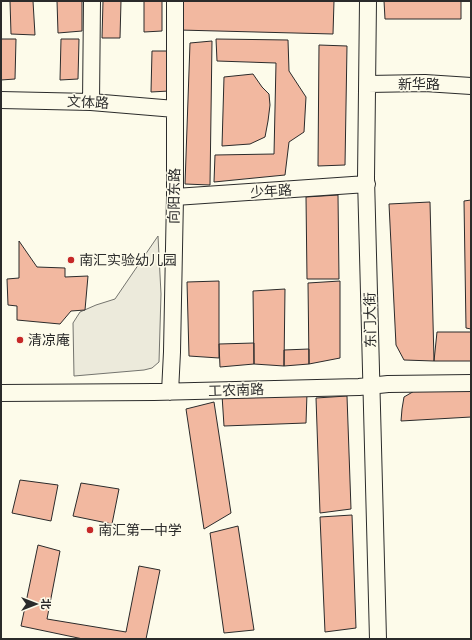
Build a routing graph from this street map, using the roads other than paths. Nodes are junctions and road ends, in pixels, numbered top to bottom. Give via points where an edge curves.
1 (92, 1) edge
2 (175, 1) edge
3 (368, 1) edge
4 (368, 84) junction
5 (471, 86) edge
6 (1, 100) edge
7 (92, 102) junction
8 (175, 108) junction
9 (367, 184) junction
10 (175, 197) junction
11 (471, 383) edge
12 (372, 386) junction
13 (170, 392) junction
14 (1, 393) edge
15 (378, 639) edge

1 - 7 street
2 - 8 street, 向阳东路
3 - 4 street, 东门大街
4 - 5 street, 新华路 via 425,83
4 - 9 street, 东门大街
6 - 7 street, 文体路
7 - 8 street, 文体路
8 - 10 street, 向阳东路
9 - 10 street, 少年路
9 - 12 street, 东门大街
10 - 13 street, 向阳东路
11 - 12 street, 工农南路
12 - 13 street, 工农南路
12 - 15 street, 东门大街
13 - 14 street, 工农南路

